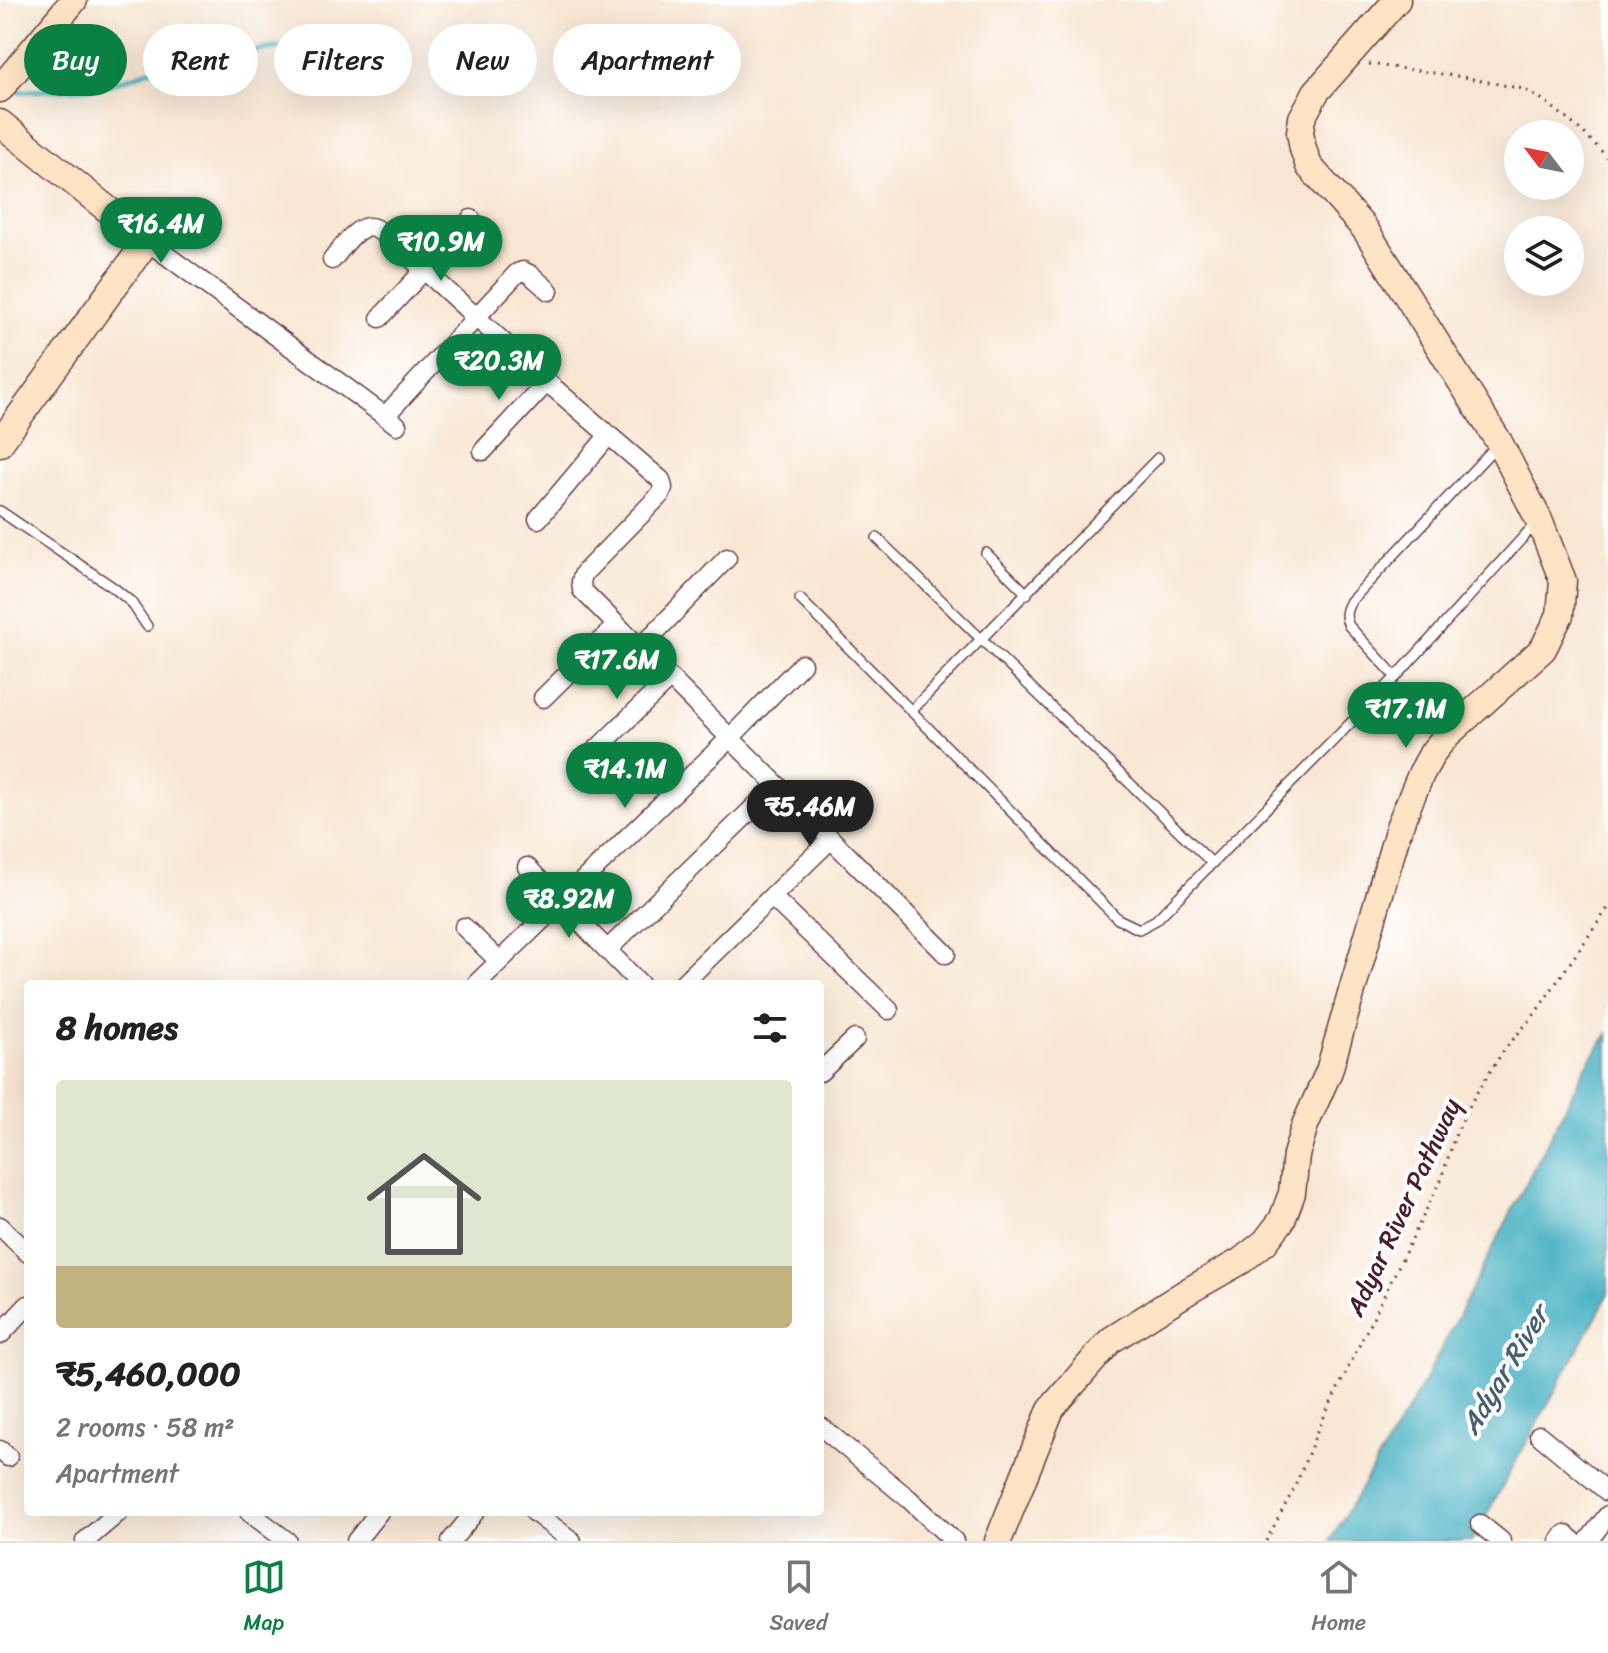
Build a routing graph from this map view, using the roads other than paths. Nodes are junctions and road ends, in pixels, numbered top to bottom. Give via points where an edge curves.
1 (74, 0) edge
2 (1397, 0) edge
3 (0, 89) edge
4 (0, 123) edge
5 (471, 219) dead end
6 (147, 241) junction
7 (332, 260) dead end
8 (425, 269) junction
9 (549, 291) dead end
10 (478, 317) junction
11 (380, 318) dead end
12 (547, 382) junction
13 (609, 435) junction
14 (1499, 442) junction
15 (0, 443) edge
16 (483, 451) dead end
17 (1158, 458) dead end
18 (0, 511) edge
19 (538, 519) dead end
20 (1539, 520) junction
21 (877, 538) dead end
22 (986, 553) dead end
23 (727, 558) dead end
24 (1027, 594) junction
25 (800, 599) dead end
26 (617, 625) junction
27 (147, 626) dead end
28 (982, 640) junction
29 (640, 648) junction
30 (802, 664) dead end
31 (1396, 677) junction
32 (670, 678) junction
33 (543, 698) dead end
34 (911, 711) junction
35 (730, 738) junction
36 (593, 753) dead end
37 (777, 785) junction
38 (831, 839) junction
39 (1212, 863) junction
40 (527, 867) dead end
41 (772, 897) junction
42 (561, 902) junction
43 (464, 927) dead end
44 (607, 950) junction
45 (946, 954) dead end
46 (499, 961) junction
47 (480, 980) edge
48 (636, 980) edge
49 (686, 980) edge
50 (889, 1010) dead end
51 (855, 1039) dead end
52 (824, 1068) edge
53 (0, 1226) edge
54 (22, 1247) edge
55 (24, 1309) edge
56 (0, 1335) edge
57 (824, 1429) edge
58 (1539, 1435) dead end
59 (1608, 1492) edge
60 (1608, 1515) edge
61 (114, 1516) edge
62 (254, 1516) edge
63 (373, 1516) edge
64 (472, 1516) edge
65 (537, 1516) edge
66 (1480, 1524) dead end
67 (550, 1534) edge
68 (85, 1541) edge
69 (287, 1541) edge
70 (356, 1541) edge
71 (451, 1541) edge
72 (572, 1541) edge
73 (954, 1541) edge
74 (998, 1541) edge
75 (1501, 1541) edge
76 (1560, 1541) edge
77 (1573, 1541) edge
78 (1588, 1541) edge

1 - 3 street
2 - 14 street via 1316,92 1302,118 1303,149 1309,166 1365,229
4 - 6 street
5 - 8 street
6 - 10 street via 391,421
6 - 15 street
7 - 8 street via 365,227 386,235
8 - 10 street
8 - 11 street
9 - 10 street via 531,275 517,273
10 - 12 street
12 - 13 street
12 - 16 street
13 - 19 street
13 - 26 street via 661,480 663,488 581,581 582,590
14 - 20 street
14 - 31 lane via 1346,610 1349,626
17 - 24 lane
18 - 27 lane via 114,588
20 - 31 lane
20 - 74 street via 1563,581 1560,615 1543,649 1448,734 1421,774 1399,827 1329,1071 1305,1125 1282,1220 1241,1261 1111,1340 1051,1409
21 - 28 lane
22 - 24 lane
23 - 29 street
24 - 28 lane
25 - 34 lane
26 - 29 street
26 - 33 street
28 - 34 lane
28 - 39 lane
29 - 32 street
30 - 35 street
31 - 39 lane
32 - 35 street
32 - 36 street
34 - 39 lane via 1126,924 1139,929 1156,920
35 - 37 street
35 - 42 street
37 - 38 street
37 - 44 street
38 - 41 street
38 - 45 street
40 - 42 street
41 - 49 street
41 - 50 street
42 - 44 street
42 - 46 street
43 - 46 street
44 - 48 street
46 - 47 street
51 - 52 street
53 - 54 street
55 - 56 street
57 - 73 street
58 - 59 street
60 - 78 street
61 - 68 street
62 - 69 street
63 - 70 street
64 - 71 street
65 - 67 street
66 - 75 street
67 - 72 street
76 - 77 street via 1565,1534

